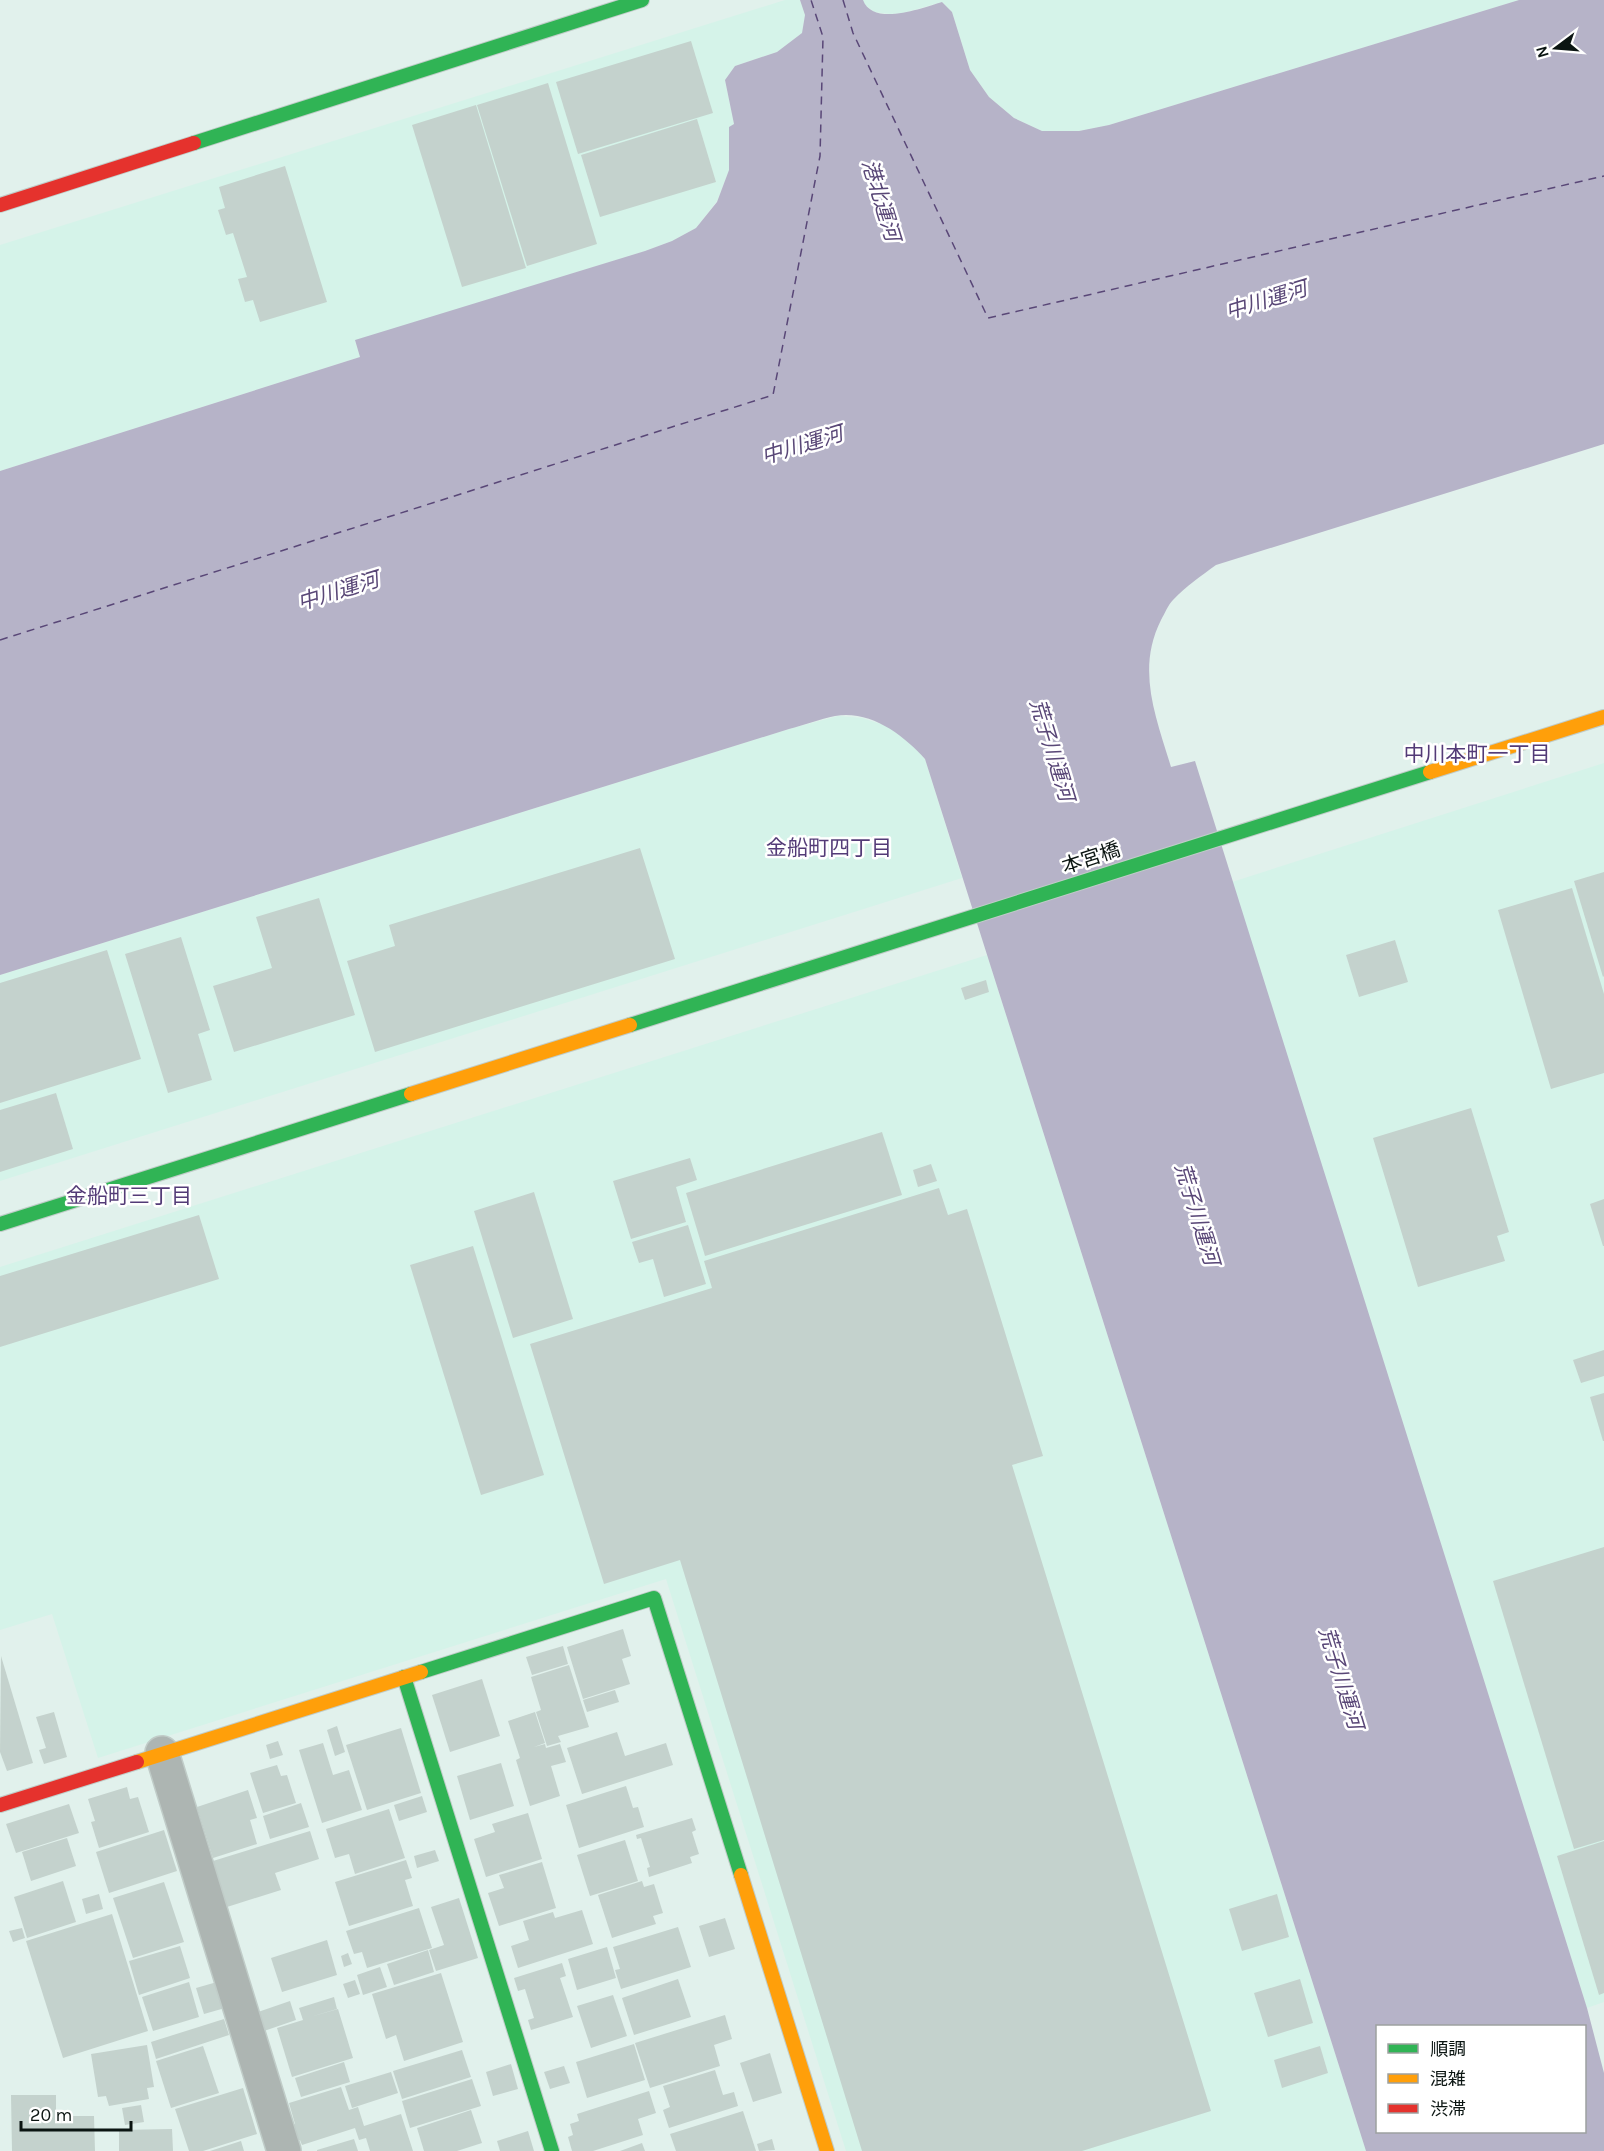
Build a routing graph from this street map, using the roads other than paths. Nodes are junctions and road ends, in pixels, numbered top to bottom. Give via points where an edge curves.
1 (642, 0) edge
2 (0, 205) edge
3 (1604, 717) edge
4 (0, 1224) edge
5 (404, 1677) junction
6 (162, 1754) junction
7 (0, 1804) edge
8 (284, 2151) edge
9 (552, 2151) edge
10 (827, 2151) edge

1 - 2 street
3 - 4 street, 本宮橋
5 - 6 street
5 - 9 street
5 - 10 street via 654,1598
6 - 7 street
6 - 8 street

